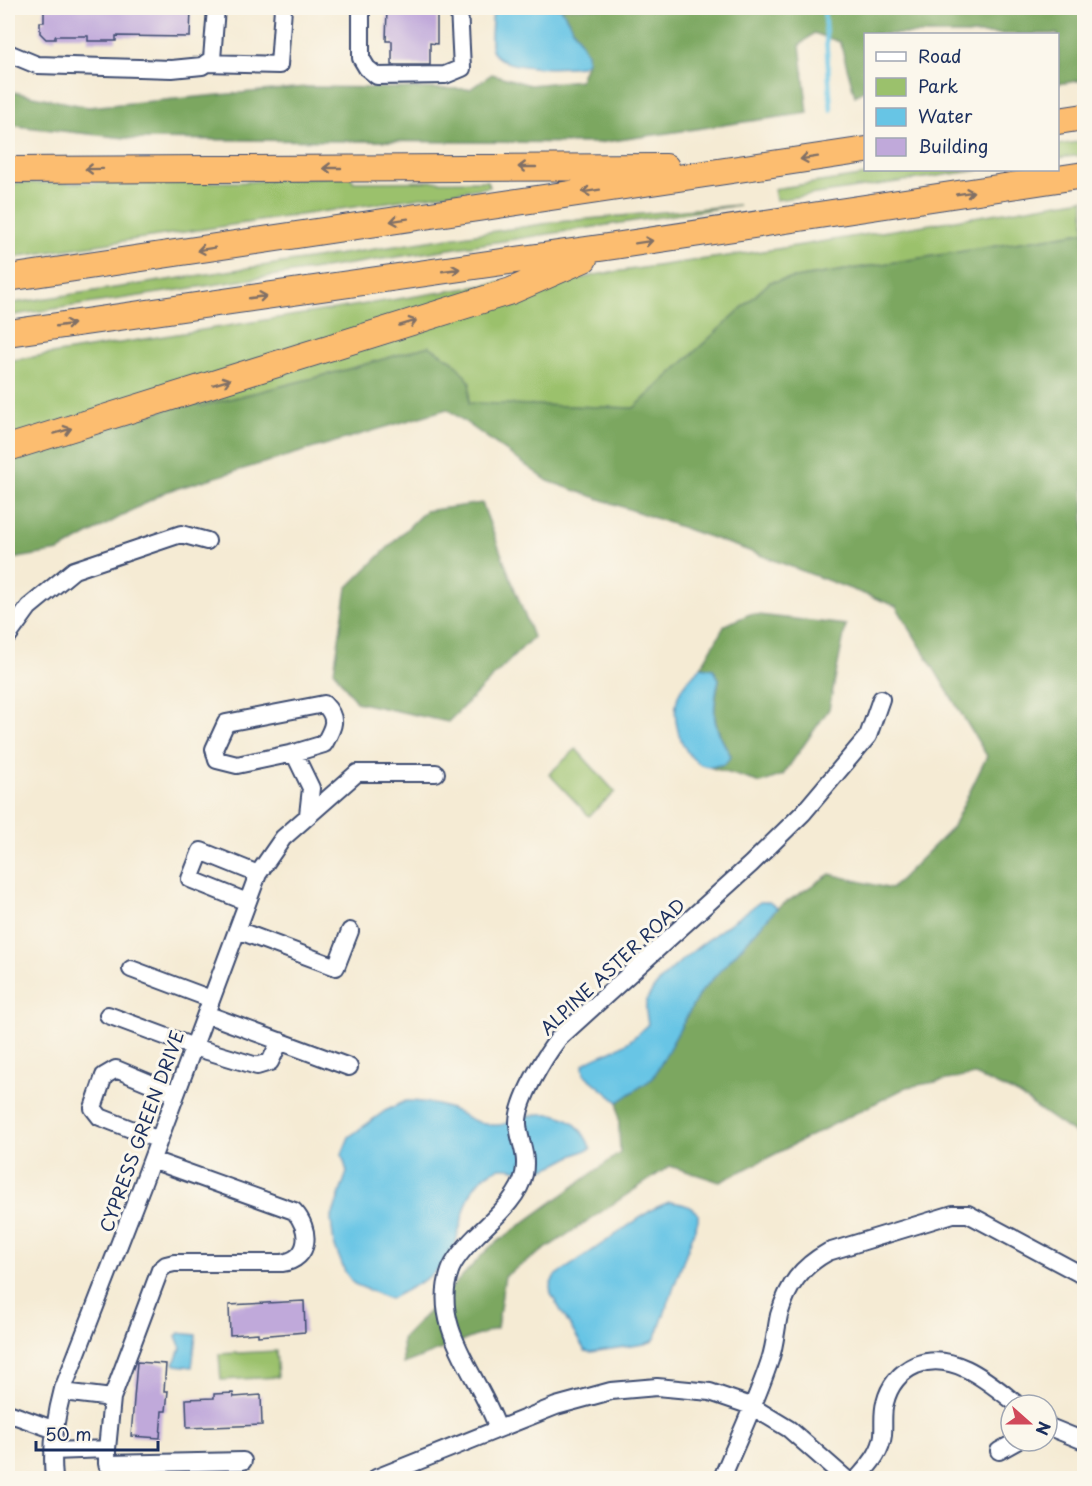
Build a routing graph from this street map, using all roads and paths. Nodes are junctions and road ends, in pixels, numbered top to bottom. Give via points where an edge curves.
1 (216, 8) edge
2 (283, 8) edge
3 (361, 8) edge
4 (459, 8) edge
5 (8, 53) edge
6 (206, 63) junction
7 (1084, 117) edge
8 (1059, 121) edge
9 (864, 150) edge
10 (13, 167) edge
11 (753, 167) junction
12 (1084, 176) edge
13 (614, 246) junction
14 (8, 278) edge
15 (8, 333) edge
16 (8, 448) edge
17 (207, 541) dead end
18 (8, 636) edge
19 (881, 699) dead end
20 (294, 753) junction
21 (436, 773) dead end
22 (308, 815) junction
23 (258, 874) junction
24 (246, 902) junction
25 (237, 930) junction
26 (350, 931) dead end
27 (131, 969) dead end
28 (208, 1006) junction
29 (108, 1015) dead end
30 (280, 1041) junction
31 (194, 1047) junction
32 (350, 1067) dead end
33 (176, 1094) junction
34 (159, 1140) junction
35 (152, 1160) junction
36 (1084, 1276) edge
37 (63, 1392) junction
38 (1003, 1393) edge
39 (112, 1398) junction
40 (751, 1406) junction
41 (8, 1413) edge
42 (498, 1429) junction
43 (55, 1430) junction
44 (1059, 1431) edge
45 (1084, 1441) edge
46 (107, 1449) junction
47 (53, 1451) junction
48 (243, 1461) dead end
49 (54, 1479) edge
50 (376, 1479) edge
51 (722, 1479) edge
52 (845, 1479) edge
53 (858, 1479) edge

1 - 6 street via 212,59
2 - 6 street via 279,65
3 - 4 street via 361,58 377,76 445,75 462,68
5 - 6 street via 37,65 172,69
7 - 8 highway
9 -> 11 highway
11 -> 10 highway
11 -> 14 highway
13 -> 12 highway
15 -> 13 highway
16 -> 13 highway via 512,291
17 - 18 street via 181,534 74,570 29,607
19 - 42 street, ALPINE ASTER ROAD via 868,736 803,813 559,1038 543,1059 518,1123 525,1150 524,1174 517,1191 450,1270 445,1299 450,1332
20 - 20 street via 237,765 217,760 214,749 226,723 324,704 332,712 333,727 324,744
20 - 22 street via 311,788
21 - 22 street, CYPRESS GREEN DRIVE via 357,773
22 - 23 street, CYPRESS GREEN DRIVE via 283,838
23 - 24 street, CYPRESS GREEN DRIVE
23 - 24 street via 201,851 190,879
24 - 25 street, CYPRESS GREEN DRIVE
25 - 26 street via 336,967
25 - 28 street, CYPRESS GREEN DRIVE
27 - 28 street
28 - 30 street
28 - 31 street, CYPRESS GREEN DRIVE
29 - 31 street
30 - 31 street via 270,1062 257,1066
30 - 32 street
31 - 33 street, CYPRESS GREEN DRIVE
33 - 34 street, CYPRESS GREEN DRIVE
33 - 34 street via 116,1069 104,1076 93,1108 100,1117
34 - 35 street, CYPRESS GREEN DRIVE
35 - 37 street, CYPRESS GREEN DRIVE
35 - 39 street via 294,1210 303,1220 306,1235 293,1262 174,1263 160,1270
36 - 40 street via 968,1214 828,1252 810,1262 788,1292 771,1358
37 - 39 street
37 - 43 street, CYPRESS GREEN DRIVE
38 - 53 street via 953,1364 922,1362 909,1368 890,1389 884,1405 881,1446
39 - 46 street
40 - 42 street via 710,1392 632,1388 575,1400
40 - 51 street
40 - 52 street via 789,1429
41 - 43 street
42 - 50 street
43 - 47 street, CYPRESS GREEN DRIVE
44 - 45 street
46 - 47 street
46 - 48 street via 107,1464
47 - 49 street, CYPRESS GREEN DRIVE

